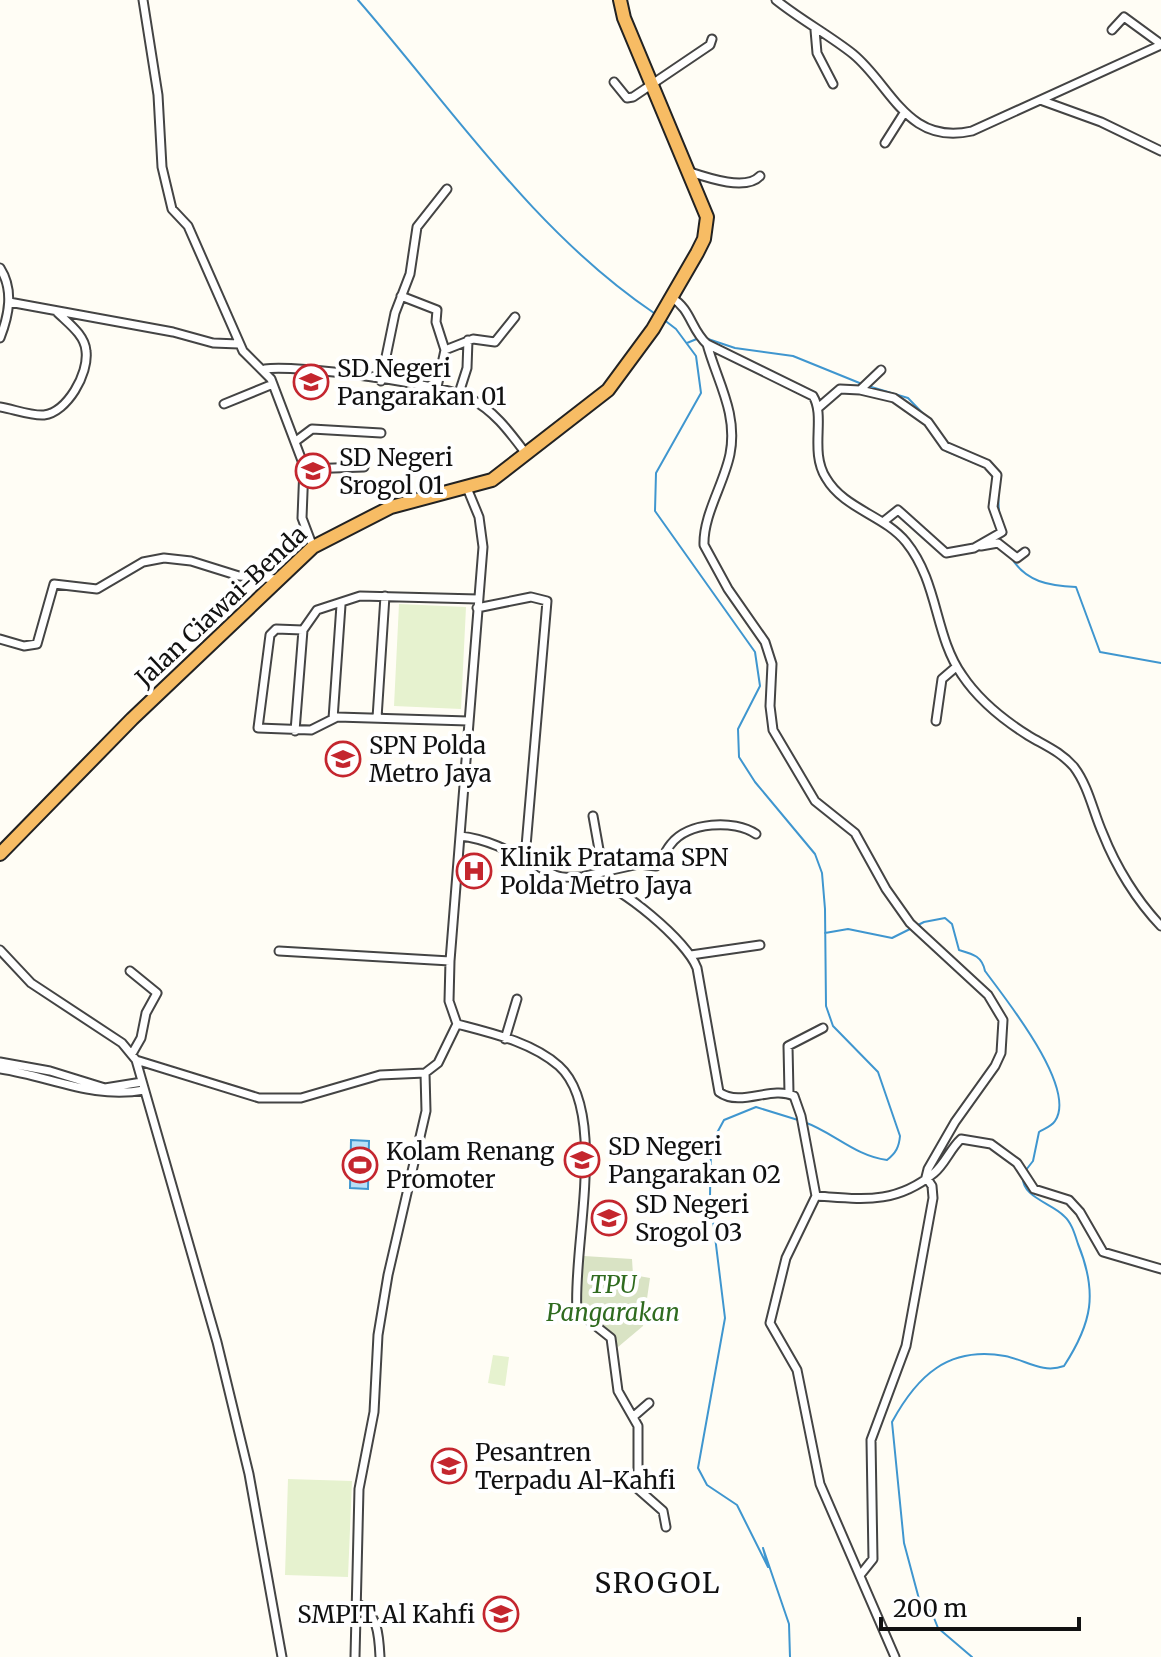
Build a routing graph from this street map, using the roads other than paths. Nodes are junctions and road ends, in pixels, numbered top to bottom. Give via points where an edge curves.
1 (143, 0) edge
2 (620, 0) edge
3 (776, 0) edge
4 (815, 30) junction
5 (1112, 30) dead end
6 (712, 39) dead end
7 (1161, 44) edge
8 (614, 82) dead end
9 (653, 84) junction
10 (833, 84) dead end
11 (1043, 101) junction
12 (904, 113) junction
13 (885, 143) dead end
14 (1161, 151) edge
15 (690, 172) junction
16 (760, 176) dead end
17 (447, 189) dead end
18 (0, 268) edge
19 (401, 296) junction
20 (671, 300) junction
21 (9, 302) junction
22 (55, 311) junction
23 (515, 317) dead end
24 (0, 338) edge
25 (468, 340) junction
26 (239, 344) junction
27 (707, 344) junction
28 (445, 350) junction
29 (265, 369) junction
30 (881, 370) dead end
31 (381, 381) junction
32 (273, 384) junction
33 (437, 387) junction
34 (863, 387) junction
35 (459, 393) junction
36 (224, 404) dead end
37 (0, 407) edge
38 (818, 408) junction
39 (381, 433) dead end
40 (296, 441) junction
41 (527, 455) junction
42 (364, 467) dead end
43 (304, 469) junction
44 (467, 488) junction
45 (883, 522) junction
46 (979, 546) junction
47 (313, 547) junction
48 (1025, 552) dead end
49 (277, 579) junction
50 (385, 596) junction
51 (478, 604) junction
52 (341, 605) junction
53 (303, 630) junction
54 (0, 639) edge
55 (956, 667) junction
56 (377, 718) junction
57 (333, 719) junction
58 (468, 721) junction
59 (936, 721) dead end
60 (295, 731) junction
61 (593, 816) dead end
62 (756, 834) dead end
63 (460, 836) junction
64 (0, 854) edge
65 (525, 858) junction
66 (603, 872) junction
67 (579, 877) junction
68 (1161, 926) edge
69 (760, 945) dead end
70 (0, 950) edge
71 (279, 951) dead end
72 (691, 955) junction
73 (450, 961) junction
74 (130, 971) dead end
75 (517, 999) dead end
76 (457, 1024) junction
77 (823, 1028) dead end
78 (505, 1039) junction
79 (134, 1056) junction
80 (0, 1062) edge
81 (0, 1069) edge
82 (425, 1073) junction
83 (49, 1074) junction
84 (143, 1086) junction
85 (789, 1093) junction
86 (926, 1177) junction
87 (816, 1196) junction
88 (1161, 1269) edge
89 (649, 1403) dead end
90 (634, 1416) junction
91 (666, 1527) dead end
92 (861, 1574) junction
93 (356, 1603) junction
94 (282, 1657) edge
95 (355, 1657) edge
96 (380, 1657) edge
97 (895, 1657) edge

1 - 26 street via 158,95 162,167 172,209 188,226
2 - 9 highway, Jalan Ciawai-Benda
3 - 4 street
4 - 10 street via 817,53
4 - 12 street via 854,55
5 - 7 street via 1124,17
6 - 9 street
7 - 11 street
8 - 9 street via 629,98
9 - 15 highway, Jalan Ciawai-Benda
11 - 12 street via 964,133 933,128
11 - 14 street
12 - 13 street
15 - 16 street via 745,182
15 - 20 highway, Jalan Ciawai-Benda via 704,205 706,231
17 - 19 street via 417,227
18 - 21 street
19 - 28 street via 436,308
19 - 31 street
20 - 27 street via 685,308
20 - 41 highway, Jalan Ciawai-Benda via 608,390
21 - 22 street
21 - 24 street
22 - 26 street
22 - 37 street via 78,332 87,350 84,372 65,403 44,415
23 - 25 street via 495,342
25 - 28 street
25 - 35 street
26 - 29 street
27 - 38 street via 808,391
27 - 86 street via 728,402 732,435 704,545 765,642 772,664 773,730 815,801 855,833 910,923 988,995 1003,1020 995,1066 955,1122
28 - 33 street
29 - 31 street via 288,367
29 - 32 street
30 - 34 street
31 - 33 street
32 - 36 street
32 - 40 street
33 - 35 street
34 - 38 street via 840,389
34 - 46 street via 894,398 928,422 945,446 995,469 993,507 1002,532
35 - 41 street via 486,409
38 - 45 street via 817,455 827,481 843,498
39 - 40 street via 312,429
40 - 43 street
41 - 44 highway, Jalan Ciawai-Benda via 492,480
42 - 43 street
43 - 47 street via 302,518
44 - 47 highway, Jalan Ciawai-Benda via 391,507
44 - 51 street via 483,536
45 - 46 street via 901,511 929,541 952,555
45 - 55 street via 908,544 926,575
46 - 48 street via 998,543 1017,558
47 - 49 highway, Jalan Ciawai-Benda
49 - 54 street via 239,576 176,558 153,559 97,589 54,584 37,644
49 - 64 highway, Jalan Ciawai-Benda
50 - 51 street
50 - 52 street via 360,596
50 - 56 street
51 - 58 street
51 - 65 street via 531,597 547,601
52 - 53 street via 317,610
52 - 57 street
53 - 60 street
53 - 60 street via 276,629 270,635 258,728
55 - 59 street via 942,679
55 - 68 street via 1013,726 1056,751 1077,771 1104,838
56 - 57 street
56 - 58 street
57 - 60 street via 322,727
58 - 63 street
61 - 66 street
62 - 66 street via 713,825 680,836 656,866
63 - 65 street via 494,843
63 - 73 street
65 - 67 street via 560,877
66 - 67 street
67 - 72 street via 628,898
69 - 72 street
70 - 79 street via 53,1001
71 - 73 street
72 - 85 street via 719,1092 735,1098
73 - 76 street via 449,1001
74 - 79 street via 157,993 143,1019
75 - 78 street
76 - 78 street
76 - 82 street via 438,1063
77 - 85 street via 788,1046
78 - 90 street via 546,1056 577,1089 585,1188 577,1311 609,1334 618,1391
79 - 82 street via 274,1100 313,1095 380,1075
79 - 84 street
80 - 83 street
81 - 83 street
82 - 93 street via 426,1111 379,1327 374,1412 359,1489
83 - 84 street via 105,1088
84 - 94 street via 217,1342 249,1474
85 - 87 street via 801,1116
86 - 87 street via 883,1200
86 - 88 street via 961,1139 985,1141 1017,1163 1034,1189 1073,1204 1103,1252
86 - 92 street via 933,1198 915,1311 871,1440 873,1559
87 - 92 street via 786,1258 770,1323 797,1370 817,1476
89 - 90 street
90 - 91 street via 638,1489 663,1511
92 - 97 street
93 - 95 street
93 - 96 street via 374,1619

